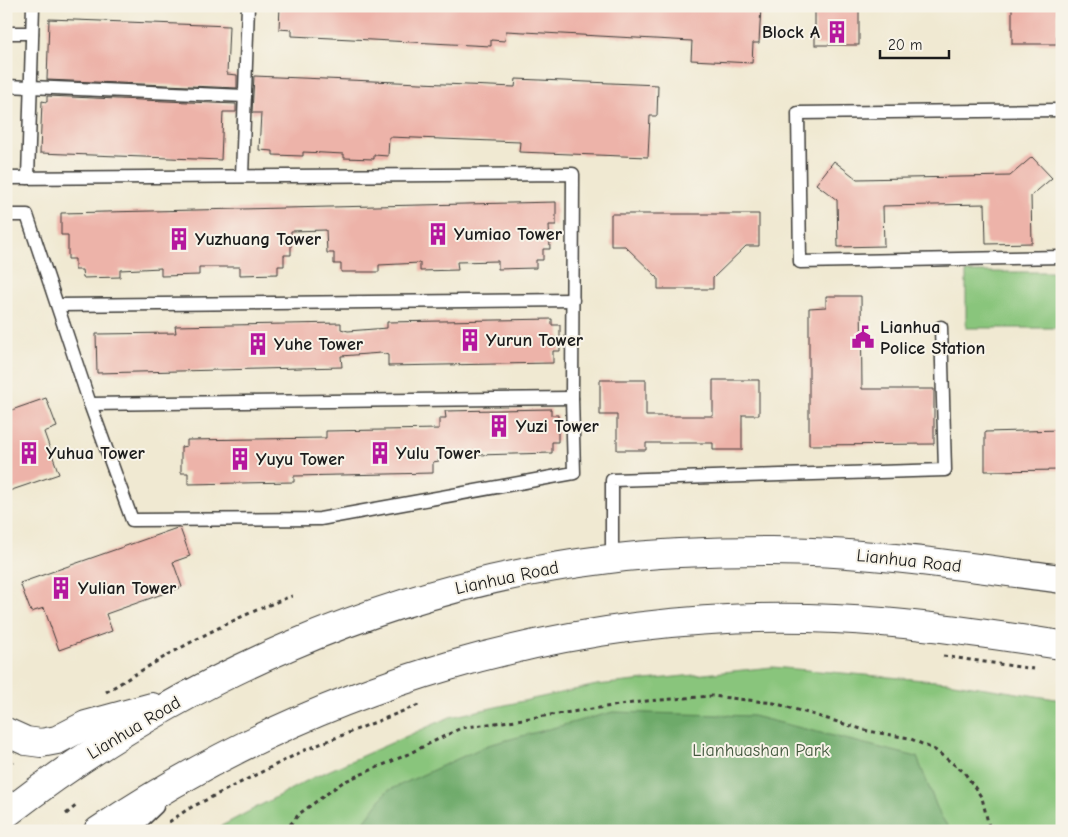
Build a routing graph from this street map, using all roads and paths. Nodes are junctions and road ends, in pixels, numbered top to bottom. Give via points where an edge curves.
1 (33, 6) edge
2 (248, 6) edge
3 (6, 33) edge
4 (32, 33) junction
5 (6, 86) edge
6 (30, 87) junction
7 (245, 96) junction
8 (1062, 110) edge
9 (242, 176) junction
10 (6, 178) edge
11 (28, 178) junction
12 (6, 215) edge
13 (1062, 256) edge
14 (572, 300) junction
15 (58, 305) junction
16 (941, 327) dead end
17 (572, 398) junction
18 (90, 404) junction
19 (612, 558) junction
20 (1062, 579) edge
21 (292, 596) dead end
22 (1062, 645) edge
23 (937, 655) dead end
24 (1037, 669) dead end
25 (97, 697) dead end
26 (425, 702) dead end
27 (173, 704) junction
28 (6, 732) edge
29 (184, 776) junction
30 (77, 805) dead end
31 (6, 814) edge
32 (66, 814) dead end
33 (164, 825) dead end
34 (98, 831) edge
35 (132, 831) edge
36 (285, 831) edge
37 (990, 831) edge

1 - 4 lane
2 - 7 lane
3 - 4 lane
4 - 6 lane
5 - 6 lane
6 - 7 lane
6 - 11 lane
7 - 9 lane
8 - 13 lane via 798,113 800,262
9 - 11 lane
9 - 14 lane via 573,174
10 - 11 lane
12 - 15 lane via 27,215
14 - 15 lane
14 - 17 lane
15 - 18 lane
16 - 19 lane via 945,470 612,480
17 - 18 lane
17 - 18 lane via 574,473 320,519 132,520
19 - 20 main road, Lianhua Road via 763,551 837,554
19 - 27 main road, Lianhua Road via 475,583 384,609 263,657
21 - 25 path via 247,612
22 - 29 main road via 905,624 835,619 711,620 588,634 468,659 359,694 294,721
23 - 24 path
26 - 33 path via 305,750 188,809
27 - 28 main road via 133,711 41,743 26,741
27 - 31 main road, Lianhua Road via 94,752
29 - 34 main road
29 - 35 lane
30 - 32 path
36 - 37 path via 298,814 343,782 461,728 647,701 712,696 774,703 868,732 909,738 935,750 964,772 982,798

